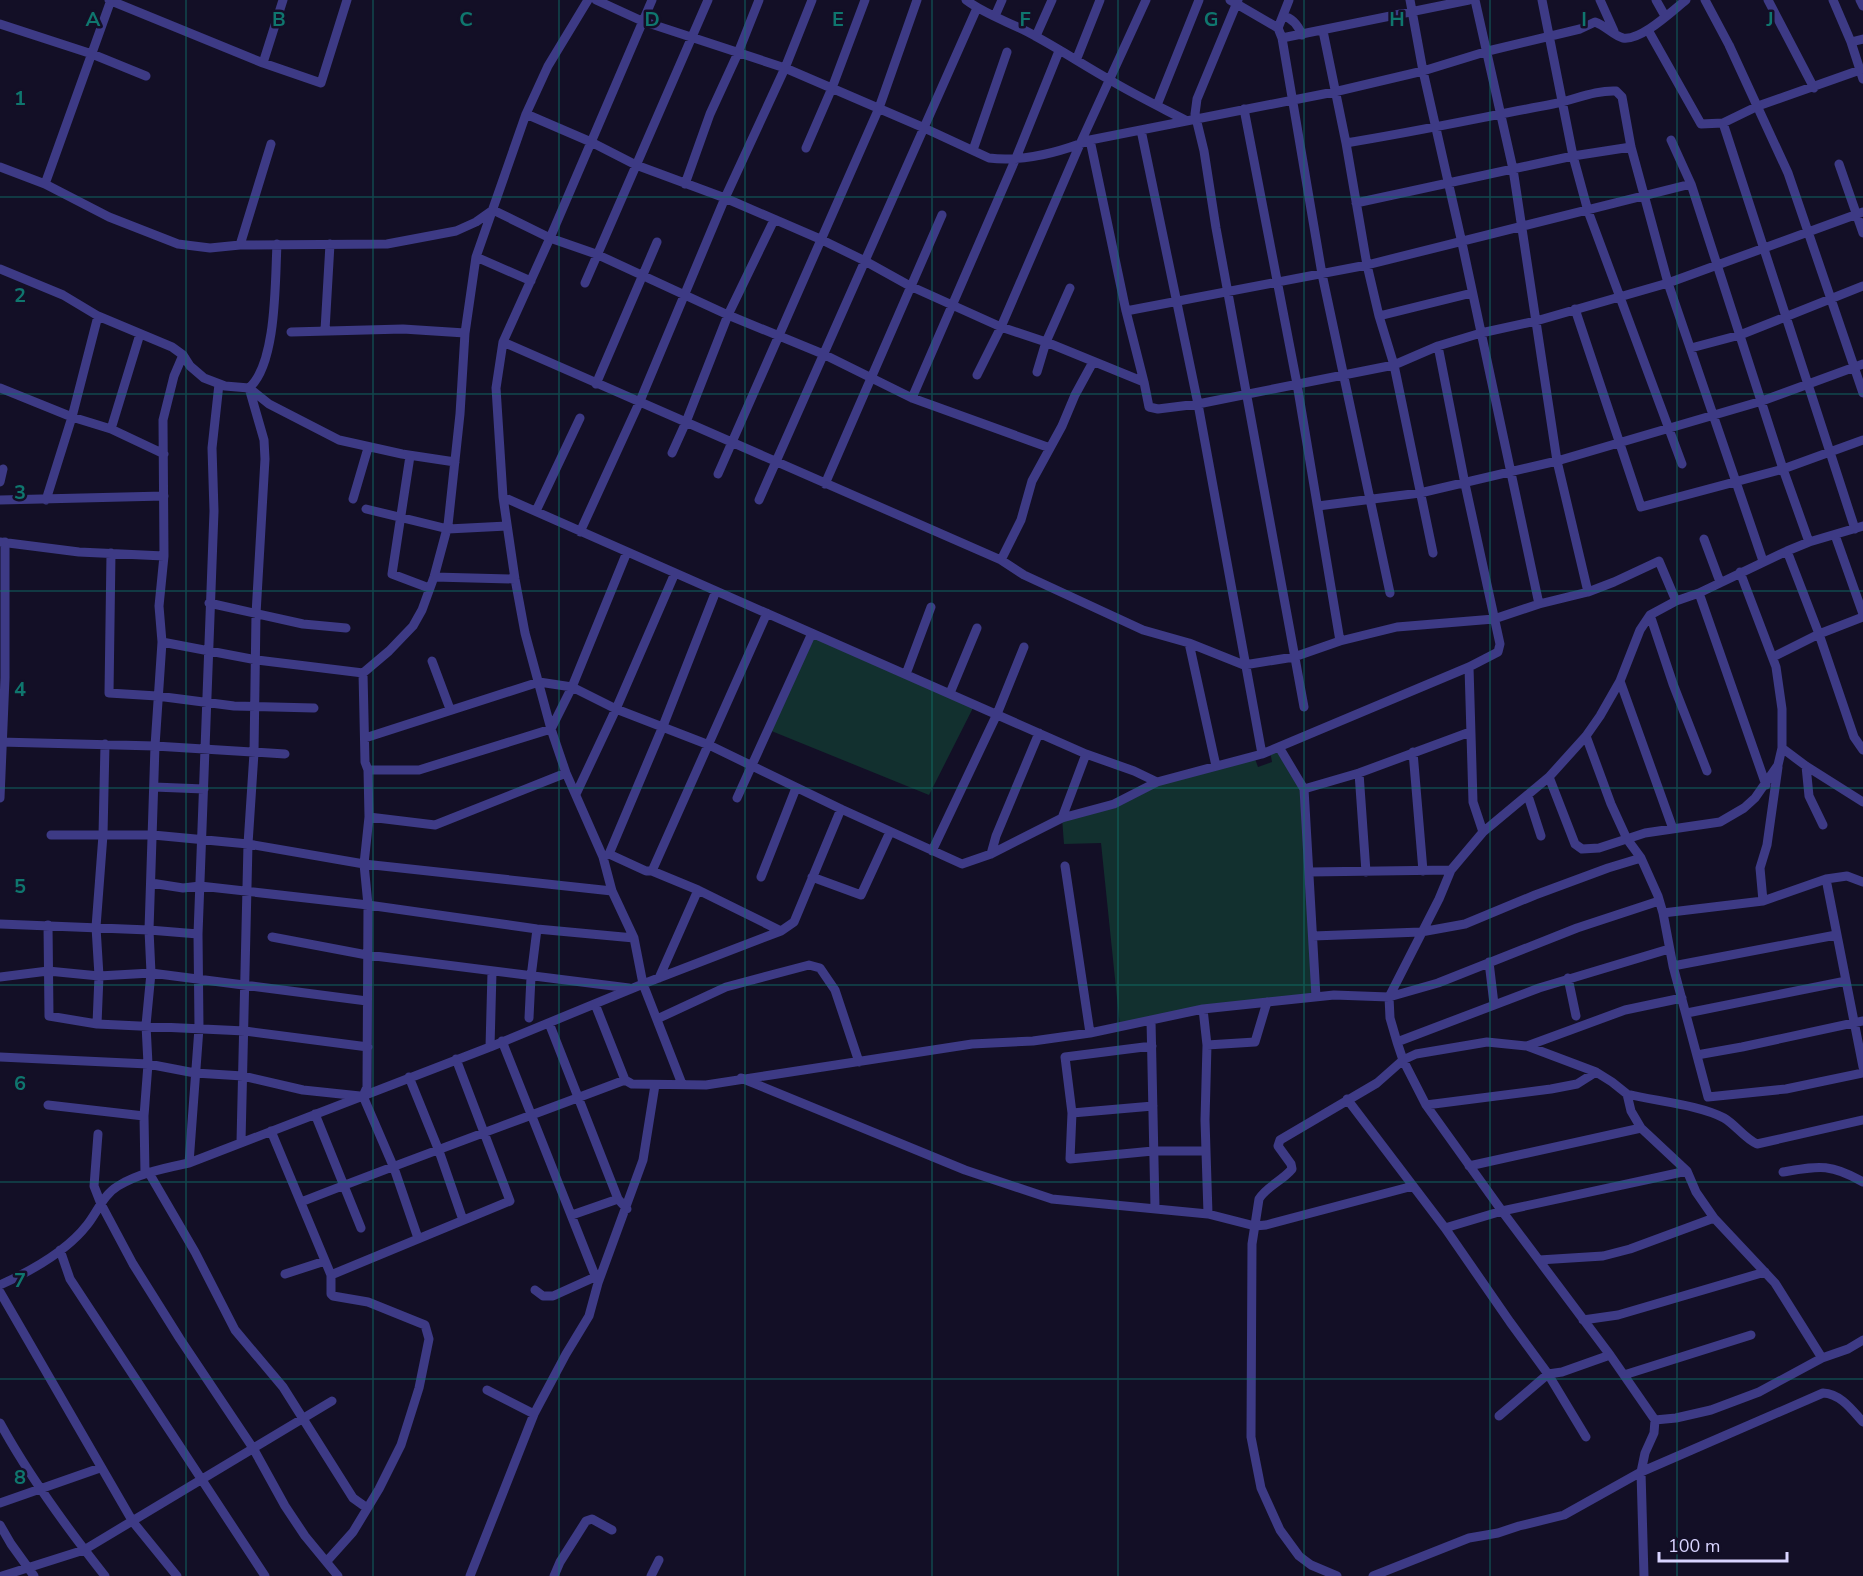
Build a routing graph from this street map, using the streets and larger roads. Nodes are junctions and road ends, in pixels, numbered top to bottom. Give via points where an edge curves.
1 (111, 0) edge
2 (347, 0) edge
3 (588, 0) edge
4 (596, 0) edge
5 (652, 0) edge
6 (708, 0) edge
7 (759, 0) edge
8 (813, 0) edge
9 (865, 0) edge
10 (917, 0) edge
11 (966, 0) edge
12 (1002, 0) edge
13 (1052, 0) edge
14 (1101, 0) edge
15 (1146, 0) edge
16 (1199, 0) edge
17 (1289, 0) edge
18 (1410, 0) edge
19 (1469, 0) edge
20 (1476, 0) edge
21 (1542, 0) edge
22 (1600, 0) edge
23 (1656, 0) edge
24 (1686, 0) edge
25 (1704, 0) edge
26 (1768, 0) edge
27 (1833, 0) edge
28 (1860, 0) edge
29 (279, 1) edge
30 (1235, 1) edge
31 (1863, 6) edge
32 (976, 8) junction
33 (1412, 13) junction
34 (995, 16) junction
35 (1283, 16) junction
36 (1665, 16) junction
37 (642, 21) junction
38 (0, 24) edge
39 (1278, 27) junction
40 (1648, 30) junction
41 (1323, 31) junction
42 (1302, 35) junction
43 (1549, 35) junction
44 (1036, 36) junction
45 (1617, 36) junction
46 (693, 37) junction
47 (1282, 38) junction
48 (1863, 39) edge
49 (1851, 42) junction
50 (1059, 51) junction
51 (1488, 51) junction
52 (1007, 52) dead end
53 (738, 53) junction
54 (92, 54) junction
55 (1077, 58) junction
56 (263, 63) junction
57 (785, 68) junction
58 (1423, 71) junction
59 (1861, 75) edge
60 (146, 76) dead end
61 (1110, 80) junction
62 (832, 88) junction
63 (1814, 88) junction
64 (1335, 92) junction
65 (1292, 99) junction
66 (1562, 102) junction
67 (1157, 105) junction
68 (1758, 106) junction
69 (879, 108) junction
70 (1244, 109) junction
71 (526, 114) junction
72 (1501, 114) junction
73 (1191, 121) junction
74 (1723, 123) junction
75 (922, 127) junction
76 (1436, 128) junction
77 (1141, 130) junction
78 (1090, 140) junction
79 (1671, 140) dead end
80 (591, 142) junction
81 (1346, 143) junction
82 (271, 144) dead end
83 (1080, 144) junction
84 (1631, 147) junction
85 (806, 148) dead end
86 (973, 150) junction
87 (1573, 156) junction
88 (1016, 158) junction
89 (1839, 164) dead end
90 (636, 165) junction
91 (0, 166) edge
92 (1513, 169) junction
93 (1447, 182) junction
94 (45, 184) junction
95 (685, 184) junction
96 (1691, 184) junction
97 (1645, 197) junction
98 (725, 198) junction
99 (1356, 203) junction
100 (493, 210) junction
101 (1588, 211) junction
102 (1860, 213) edge
103 (942, 215) dead end
104 (774, 220) junction
105 (1521, 228) junction
106 (1808, 232) junction
107 (1863, 233) edge
108 (550, 238) junction
109 (820, 239) junction
110 (657, 242) dead end
111 (1462, 243) junction
112 (277, 244) junction
113 (330, 244) junction
114 (240, 245) junction
115 (1764, 249) junction
116 (596, 254) junction
117 (476, 257) junction
118 (865, 261) junction
119 (1367, 265) junction
120 (1718, 266) junction
121 (0, 269) edge
122 (1322, 274) junction
123 (642, 277) junction
124 (531, 281) junction
125 (585, 283) dead end
126 (1278, 283) junction
127 (1668, 284) junction
128 (910, 286) junction
129 (1863, 286) edge
130 (1071, 288) dead end
131 (1228, 292) junction
132 (1472, 293) junction
133 (684, 295) junction
134 (1621, 297) junction
135 (1832, 299) junction
136 (1176, 302) junction
137 (952, 305) junction
138 (1575, 309) junction
139 (1126, 311) junction
140 (98, 315) junction
141 (728, 315) junction
142 (1379, 316) junction
143 (1785, 316) junction
144 (1536, 321) junction
145 (1001, 327) junction
146 (325, 330) junction
147 (291, 332) dead end
148 (465, 333) junction
149 (1481, 333) junction
150 (140, 334) junction
151 (1740, 335) junction
152 (780, 337) junction
153 (503, 342) junction
154 (1046, 342) junction
155 (1438, 346) junction
156 (1691, 348) junction
157 (823, 354) junction
158 (183, 355) junction
159 (1093, 362) junction
160 (1394, 365) junction
161 (1859, 365) edge
162 (1037, 372) dead end
163 (1345, 374) junction
164 (977, 375) dead end
165 (871, 376) junction
166 (1144, 382) junction
167 (219, 384) junction
168 (596, 384) junction
169 (1298, 384) junction
170 (1807, 385) junction
171 (0, 388) edge
172 (249, 388) junction
173 (1863, 393) edge
174 (1246, 394) junction
175 (912, 398) junction
176 (640, 401) junction
177 (1762, 401) junction
178 (1198, 404) junction
179 (1715, 416) junction
180 (72, 417) junction
181 (580, 418) dead end
182 (687, 422) junction
183 (1670, 428) junction
184 (111, 429) junction
185 (1863, 440) edge
186 (733, 443) junction
187 (1621, 443) junction
188 (368, 448) junction
189 (1050, 448) junction
190 (1830, 452) junction
191 (672, 453) dead end
192 (164, 454) junction
193 (410, 456) junction
194 (775, 461) junction
195 (1557, 461) junction
196 (455, 462) junction
197 (1682, 464) dead end
198 (3, 469) dead end
199 (1782, 469) junction
200 (1510, 473) junction
201 (718, 474) dead end
202 (0, 482) edge
203 (1735, 482) junction
204 (825, 484) junction
205 (1465, 484) junction
206 (1420, 493) junction
207 (164, 496) junction
208 (503, 496) junction
209 (1371, 498) junction
210 (353, 499) dead end
211 (0, 500) edge
212 (46, 500) junction
213 (759, 500) dead end
214 (1318, 506) junction
215 (366, 509) dead end
216 (536, 512) junction
217 (401, 518) junction
218 (507, 526) junction
219 (1859, 527) edge
220 (447, 528) junction
221 (580, 531) junction
222 (1835, 535) junction
223 (1704, 539) dead end
224 (3, 542) edge
225 (1809, 542) junction
226 (1787, 551) junction
227 (627, 552) junction
228 (111, 553) junction
229 (1433, 553) dead end
230 (164, 556) junction
231 (1001, 560) junction
232 (1763, 561) junction
233 (1740, 572) junction
234 (675, 573) junction
235 (434, 577) junction
236 (514, 579) junction
237 (1720, 582) junction
238 (429, 588) junction
239 (716, 591) junction
240 (1390, 592) dead end
241 (1588, 592) junction
242 (1699, 593) junction
243 (1676, 601) junction
244 (210, 603) junction
245 (1539, 604) junction
246 (931, 607) dead end
247 (767, 613) junction
248 (256, 614) junction
249 (1650, 615) junction
250 (1863, 615) edge
251 (1494, 619) junction
252 (346, 628) dead end
253 (977, 628) dead end
254 (812, 633) junction
255 (1819, 634) junction
256 (1340, 641) junction
257 (162, 642) junction
258 (1189, 643) junction
259 (1024, 647) dead end
260 (208, 651) junction
261 (1294, 657) junction
262 (1773, 657) junction
263 (257, 660) junction
264 (432, 661) dead end
265 (1244, 665) junction
266 (1469, 667) junction
267 (363, 673) junction
268 (906, 674) junction
269 (2, 678) edge
270 (539, 681) junction
271 (1620, 681) junction
272 (572, 687) junction
273 (950, 693) junction
274 (157, 696) junction
275 (206, 703) junction
276 (1304, 706) dead end
277 (255, 707) junction
278 (314, 708) dead end
279 (450, 709) junction
280 (616, 709) junction
281 (997, 714) junction
282 (663, 726) junction
283 (551, 729) junction
284 (1470, 732) junction
285 (1039, 733) junction
286 (1586, 736) junction
287 (365, 738) junction
288 (1, 742) edge
289 (105, 744) junction
290 (709, 745) junction
291 (155, 746) junction
292 (1279, 747) junction
293 (1782, 748) junction
294 (204, 749) junction
295 (1863, 750) edge
296 (1413, 752) junction
297 (254, 753) junction
298 (285, 754) dead end
299 (1086, 754) junction
300 (1262, 754) junction
301 (1216, 766) junction
302 (1806, 766) junction
303 (752, 767) junction
304 (368, 770) junction
305 (1707, 771) dead end
306 (566, 773) junction
307 (1359, 773) junction
308 (1549, 777) junction
309 (1157, 782) junction
310 (1770, 782) junction
311 (154, 787) junction
312 (796, 788) junction
313 (204, 789) junction
314 (1304, 789) junction
315 (576, 794) junction
316 (1528, 796) junction
317 (0, 798) edge
318 (737, 798) dead end
319 (1863, 802) edge
320 (841, 809) junction
321 (369, 817) junction
322 (1062, 818) junction
323 (1823, 825) dead end
324 (1674, 829) junction
325 (890, 832) junction
326 (1482, 832) junction
327 (51, 835) dead end
328 (103, 835) junction
329 (153, 835) junction
330 (1541, 836) dead end
331 (1627, 839) junction
332 (203, 840) junction
333 (248, 844) junction
334 (932, 851) junction
335 (991, 854) junction
336 (606, 855) junction
337 (1641, 858) junction
338 (364, 864) junction
339 (1065, 866) dead end
340 (1451, 870) junction
341 (652, 871) junction
342 (1423, 871) junction
343 (1309, 872) junction
344 (1366, 872) junction
345 (761, 877) dead end
346 (812, 877) junction
347 (1826, 879) junction
348 (1863, 882) edge
349 (151, 883) junction
350 (200, 886) junction
351 (698, 890) junction
352 (612, 891) junction
353 (246, 892) junction
354 (1659, 901) junction
355 (1763, 901) junction
356 (368, 905) junction
357 (1663, 913) junction
358 (0, 924) edge
359 (48, 925) junction
360 (96, 927) junction
361 (537, 929) junction
362 (149, 930) junction
363 (781, 931) junction
364 (1421, 932) junction
365 (198, 934) junction
366 (1836, 935) junction
367 (1312, 936) junction
368 (272, 937) dead end
369 (634, 938) junction
370 (1669, 949) junction
371 (367, 955) junction
372 (1489, 962) junction
373 (1673, 966) junction
374 (48, 971) junction
375 (492, 972) junction
376 (151, 973) junction
377 (99, 976) junction
378 (0, 977) edge
379 (531, 977) junction
380 (659, 978) junction
381 (1568, 978) junction
382 (199, 980) junction
383 (1846, 981) junction
384 (644, 984) junction
385 (243, 987) junction
386 (632, 988) junction
387 (1316, 996) junction
388 (1389, 997) junction
389 (1682, 998) junction
390 (367, 1001) junction
391 (1267, 1002) junction
392 (595, 1004) junction
393 (1494, 1005) junction
394 (1203, 1009) junction
395 (1687, 1013) junction
396 (1576, 1016) dead end
397 (529, 1018) dead end
398 (657, 1019) junction
399 (1151, 1020) junction
400 (1859, 1022) edge
401 (97, 1023) junction
402 (549, 1023) junction
403 (146, 1025) junction
404 (199, 1028) junction
405 (245, 1031) junction
406 (1090, 1033) junction
407 (502, 1041) junction
408 (1397, 1042) junction
409 (1207, 1045) junction
410 (1152, 1046) junction
411 (1527, 1046) junction
412 (368, 1047) junction
413 (490, 1047) junction
414 (1697, 1055) junction
415 (0, 1057) edge
416 (456, 1059) junction
417 (1403, 1060) junction
418 (859, 1062) junction
419 (148, 1064) junction
420 (1863, 1067) edge
421 (1596, 1072) junction
422 (195, 1073) junction
423 (1863, 1073) edge
424 (243, 1076) junction
425 (409, 1077) junction
426 (741, 1078) junction
427 (625, 1080) junction
428 (682, 1084) junction
429 (655, 1085) junction
430 (1627, 1094) junction
431 (363, 1096) junction
432 (579, 1098) junction
433 (1347, 1099) junction
434 (48, 1105) dead end
435 (1426, 1105) junction
436 (1153, 1106) junction
437 (1072, 1113) junction
438 (315, 1114) junction
439 (532, 1115) junction
440 (144, 1116) junction
441 (1863, 1120) edge
442 (1641, 1128) junction
443 (271, 1131) junction
444 (485, 1131) junction
445 (98, 1134) dead end
446 (241, 1142) junction
447 (439, 1151) junction
448 (1154, 1151) junction
449 (1206, 1151) junction
450 (189, 1163) junction
451 (1469, 1166) junction
452 (394, 1168) junction
453 (1687, 1171) junction
454 (1784, 1172) dead end
455 (147, 1174) junction
456 (1863, 1182) edge
457 (345, 1185) junction
458 (1413, 1186) junction
459 (618, 1199) junction
460 (301, 1202) junction
461 (100, 1204) junction
462 (1155, 1208) junction
463 (627, 1209) junction
464 (1502, 1211) junction
465 (1208, 1214) junction
466 (572, 1215) junction
467 (1714, 1218) junction
468 (463, 1221) junction
469 (1255, 1226) junction
470 (362, 1228) dead end
471 (1445, 1228) junction
472 (417, 1238) junction
473 (60, 1251) junction
474 (1539, 1260) junction
475 (325, 1261) junction
476 (1765, 1272) junction
477 (285, 1274) dead end
478 (331, 1275) junction
479 (597, 1280) junction
480 (0, 1286) edge
481 (535, 1290) dead end
482 (0, 1292) edge
483 (1583, 1320) junction
484 (1751, 1335) dead end
485 (1863, 1340) edge
486 (1610, 1355) junction
487 (1822, 1358) junction
488 (1548, 1374) junction
489 (1624, 1375) junction
490 (487, 1390) dead end
491 (332, 1401) dead end
492 (534, 1414) junction
493 (1499, 1416) dead end
494 (303, 1420) junction
495 (1654, 1420) junction
496 (1863, 1422) edge
497 (1, 1429) edge
498 (1586, 1437) dead end
499 (253, 1448) junction
500 (100, 1468) junction
501 (1641, 1472) junction
502 (203, 1480) junction
503 (42, 1489) junction
504 (0, 1503) edge
505 (367, 1508) junction
506 (133, 1522) junction
507 (0, 1525) edge
508 (612, 1530) dead end
509 (84, 1550) junction
510 (659, 1560) dead end
511 (327, 1561) junction
512 (28, 1567) junction
513 (2, 1576) edge
514 (34, 1576) edge
515 (105, 1576) edge
516 (177, 1576) edge
517 (265, 1576) edge
518 (338, 1576) edge
519 (470, 1576) edge
520 (554, 1576) edge
521 (651, 1576) edge
522 (1337, 1576) edge
523 (1372, 1576) edge
524 (1644, 1576) edge

1 - 54 street
1 - 56 street
2 - 56 street via 321,83
3 - 71 street via 548,66
4 - 37 street
5 - 37 street
6 - 46 street
7 - 53 street
8 - 57 street
9 - 62 street
10 - 69 street
11 - 32 street
12 - 34 street
13 - 44 street
14 - 55 street
15 - 61 street
16 - 67 street
17 - 35 street
18 - 33 street
19 - 33 street
20 - 51 street
21 - 43 street
22 - 45 street
23 - 36 street
24 - 36 street
25 - 68 street
26 - 63 street
27 - 49 street
28 - 31 street
29 - 56 street
30 - 39 street
30 - 73 street
32 - 34 street
32 - 75 street
33 - 41 street
33 - 58 street
34 - 44 street
35 - 39 street
35 - 42 street via 1295,22
36 - 40 street
37 - 46 street
37 - 80 street
38 - 54 street
39 - 47 street
40 - 45 street via 1626,39
40 - 74 street via 1697,120 1707,125
41 - 42 street
41 - 64 street
42 - 47 street
43 - 45 street via 1595,22
43 - 51 street
43 - 66 street
44 - 50 street
46 - 53 street
46 - 90 street
47 - 65 street
48 - 49 street
49 - 59 street
50 - 55 street
50 - 88 street
51 - 58 street
51 - 72 street
52 - 86 street
53 - 57 street
53 - 95 street via 710,114
54 - 60 street
54 - 94 street
55 - 61 street
57 - 62 street
57 - 98 street
58 - 64 street
58 - 76 street
59 - 63 street
61 - 67 street
61 - 83 street
62 - 69 street
62 - 85 street
63 - 68 street
64 - 65 street
64 - 81 street
65 - 70 street
65 - 122 street
66 - 72 street
66 - 84 street via 1616,91 1622,97
66 - 87 street
67 - 73 street
68 - 74 street
68 - 106 street via 1788,173
69 - 75 street
69 - 109 street
70 - 73 street
70 - 126 street
71 - 80 street
71 - 100 street
72 - 76 street
72 - 92 street
73 - 77 street
73 - 131 street via 1204,151
74 - 115 street
75 - 86 street
75 - 118 street
76 - 81 street
76 - 93 street
77 - 78 street
77 - 136 street
78 - 83 street
78 - 139 street
79 - 96 street
80 - 90 street
80 - 108 street
81 - 99 street
82 - 114 street
83 - 88 street
83 - 145 street
84 - 87 street
84 - 97 street
86 - 88 street via 989,158
87 - 92 street
87 - 101 street
88 - 137 street
89 - 102 street
90 - 95 street
90 - 116 street
91 - 94 street
92 - 93 street
92 - 105 street
93 - 99 street
93 - 111 street
94 - 114 street via 109,217 177,244 210,248
95 - 98 street
96 - 97 street
96 - 120 street
97 - 101 street
97 - 127 street
98 - 104 street
98 - 133 street
99 - 119 street
100 - 108 street
100 - 113 street via 456,231 418,240
100 - 117 street
101 - 105 street
101 - 134 street
102 - 106 street
102 - 107 street
103 - 128 street
104 - 109 street
104 - 141 street
105 - 111 street
105 - 144 street
106 - 115 street
106 - 135 street
108 - 116 street
108 - 124 street
109 - 118 street
109 - 152 street
110 - 123 street
111 - 119 street
111 - 132 street
112 - 113 street
112 - 114 street
112 - 172 street via 268,347 262,370
113 - 146 street
115 - 120 street
115 - 143 street
116 - 123 street
116 - 125 street
117 - 124 street
117 - 148 street
118 - 128 street
118 - 157 street
119 - 122 street
119 - 142 street
120 - 127 street
120 - 151 street
121 - 140 street via 63,295
122 - 126 street
122 - 163 street
123 - 133 street
123 - 168 street
124 - 153 street
126 - 131 street
126 - 169 street
127 - 134 street
127 - 156 street
128 - 137 street
128 - 165 street
129 - 135 street
130 - 154 street
131 - 136 street
131 - 174 street
132 - 142 street
132 - 149 street
133 - 141 street
133 - 176 street
134 - 138 street
134 - 183 street
135 - 143 street
135 - 161 street
136 - 139 street
136 - 178 street
137 - 145 street
137 - 175 street
138 - 144 street
138 - 187 street
139 - 166 street
140 - 150 street
140 - 180 street
141 - 152 street
141 - 182 street
142 - 160 street
143 - 151 street
143 - 170 street
144 - 149 street
144 - 195 street
145 - 154 street
145 - 164 street
146 - 147 street
146 - 148 street
148 - 196 street
149 - 155 street
149 - 200 street
150 - 158 street
150 - 184 street
151 - 156 street
151 - 177 street
152 - 157 street
152 - 186 street
153 - 168 street
153 - 208 street via 496,388
154 - 159 street
154 - 162 street
155 - 160 street
155 - 205 street
156 - 179 street
157 - 165 street
157 - 194 street
158 - 167 street via 204,378
158 - 192 street via 163,420
159 - 166 street
159 - 189 street
160 - 163 street
160 - 206 street
161 - 170 street
161 - 173 street
163 - 169 street
163 - 209 street
165 - 175 street
165 - 204 street
166 - 178 street via 1149,407 1158,410
167 - 172 street
167 - 244 street via 213,448
168 - 176 street
169 - 174 street
169 - 214 street
170 - 177 street
170 - 190 street
171 - 180 street
172 - 188 street via 269,404 320,432
172 - 248 street via 264,440 265,459
174 - 178 street
174 - 261 street
175 - 189 street
176 - 182 street
176 - 221 street
177 - 179 street
177 - 199 street
178 - 265 street
179 - 183 street
179 - 203 street
180 - 184 street
180 - 212 street
181 - 216 street
182 - 186 street
182 - 191 street
183 - 187 street
183 - 197 street
184 - 192 street
185 - 190 street
186 - 194 street
186 - 201 street
187 - 195 street
187 - 203 street via 1641,507
188 - 193 street
188 - 210 street
189 - 231 street via 1032,481 1021,520
190 - 199 street
190 - 219 street
192 - 207 street
193 - 196 street
193 - 217 street
194 - 204 street
194 - 213 street
195 - 200 street
195 - 241 street
196 - 220 street
198 - 202 street
199 - 203 street
199 - 225 street
200 - 205 street
200 - 245 street
203 - 232 street
204 - 231 street
205 - 206 street
205 - 251 street
206 - 209 street
206 - 229 street
207 - 212 street
207 - 230 street
208 - 216 street
208 - 218 street
209 - 214 street
209 - 240 street
211 - 212 street
214 - 256 street
215 - 217 street
216 - 221 street
217 - 220 street
217 - 238 street via 392,574
218 - 220 street
218 - 236 street
219 - 222 street
220 - 235 street
221 - 227 street
222 - 225 street
222 - 250 street
223 - 237 street
224 - 228 street
224 - 269 street
225 - 226 street
226 - 232 street
226 - 255 street
227 - 234 street
227 - 272 street
228 - 230 street
228 - 274 street via 109,693
230 - 257 street via 159,606
231 - 258 street via 1024,575 1143,630
232 - 233 street
233 - 237 street
233 - 262 street
234 - 239 street
234 - 280 street
235 - 236 street
235 - 238 street
236 - 270 street
237 - 242 street
238 - 267 street via 422,610 407,634
239 - 247 street
239 - 282 street
241 - 243 street via 1659,561
241 - 245 street
242 - 243 street
242 - 310 street
243 - 249 street
244 - 248 street
244 - 260 street
245 - 251 street
246 - 268 street
247 - 254 street
247 - 290 street
248 - 252 street
248 - 263 street
249 - 271 street
249 - 305 street
250 - 255 street
251 - 256 street via 1397,627
251 - 266 street via 1500,648
253 - 273 street
254 - 268 street
254 - 303 street
255 - 262 street
255 - 295 street via 1854,737
256 - 261 street
257 - 260 street
257 - 274 street
258 - 265 street
258 - 301 street
259 - 281 street
260 - 263 street
260 - 275 street
261 - 265 street
261 - 276 street
262 - 293 street via 1782,709
263 - 267 street
263 - 277 street
264 - 279 street
265 - 300 street
266 - 284 street
266 - 292 street
267 - 287 street
268 - 273 street
269 - 288 street
270 - 272 street
270 - 279 street
270 - 283 street
271 - 286 street
271 - 324 street
272 - 280 street
272 - 283 street
273 - 281 street
274 - 275 street
274 - 291 street
275 - 277 street
275 - 294 street
277 - 278 street
277 - 297 street
279 - 287 street
280 - 282 street
280 - 315 street
281 - 285 street
281 - 334 street
282 - 290 street
282 - 336 street
283 - 304 street via 419,770
283 - 306 street
284 - 296 street
284 - 326 street via 1473,802
285 - 299 street
285 - 335 street
286 - 308 street
286 - 331 street
287 - 304 street via 364,762
288 - 289 street
288 - 317 street
289 - 291 street
289 - 328 street
290 - 303 street
290 - 341 street
291 - 294 street
291 - 311 street
292 - 300 street
292 - 314 street
293 - 302 street
293 - 310 street
294 - 297 street
294 - 313 street
296 - 307 street
296 - 342 street
297 - 298 street
297 - 333 street
299 - 309 street
299 - 322 street
300 - 301 street
301 - 309 street
302 - 319 street
302 - 323 street via 1809,796
303 - 312 street
303 - 318 street
304 - 321 street
306 - 315 street
306 - 321 street via 435,825
307 - 314 street
307 - 344 street
308 - 316 street
308 - 331 street via 1575,844 1582,849 1599,848
309 - 322 street via 1114,804
310 - 324 street via 1744,808 1720,822
310 - 355 street via 1767,844 1760,868
311 - 313 street
311 - 329 street
312 - 320 street
312 - 345 street
313 - 332 street
314 - 343 street
315 - 336 street
316 - 326 street
316 - 330 street
320 - 325 street
320 - 346 street
321 - 338 street
322 - 335 street
324 - 331 street
325 - 334 street
325 - 346 street via 861,895
326 - 340 street
327 - 328 street
328 - 329 street
328 - 360 street
329 - 332 street
329 - 349 street
331 - 337 street
332 - 333 street
332 - 350 street
333 - 338 street
333 - 353 street
334 - 335 street via 962,864
336 - 341 street
336 - 352 street
337 - 354 street
337 - 364 street via 1465,924
338 - 352 street
338 - 356 street
339 - 406 street
340 - 342 street
340 - 364 street
341 - 351 street
342 - 344 street
343 - 344 street
343 - 367 street
346 - 363 street via 794,922
347 - 348 street via 1847,876
347 - 355 street
347 - 366 street
349 - 350 street via 183,888
349 - 362 street
350 - 353 street
350 - 365 street
351 - 363 street
351 - 380 street
352 - 369 street
353 - 356 street
353 - 385 street
354 - 357 street
354 - 372 street
355 - 357 street
356 - 361 street
356 - 371 street
357 - 370 street
358 - 359 street
359 - 360 street
359 - 374 street
360 - 362 street
360 - 377 street
361 - 369 street
361 - 379 street
362 - 365 street
362 - 376 street
363 - 380 street
364 - 367 street
364 - 388 street
365 - 382 street
366 - 373 street
366 - 383 street
367 - 387 street
368 - 371 street
369 - 384 street
370 - 373 street
370 - 381 street
371 - 375 street
371 - 390 street
372 - 388 street
372 - 393 street
373 - 389 street
374 - 377 street
374 - 378 street
374 - 401 street via 49,1016
375 - 379 street
375 - 413 street
376 - 377 street
376 - 382 street
376 - 403 street
377 - 401 street
379 - 386 street
379 - 397 street
380 - 384 street
381 - 393 street
381 - 396 street
382 - 385 street
382 - 404 street
383 - 395 street
383 - 400 street
384 - 386 street
384 - 398 street
385 - 390 street
385 - 405 street
386 - 392 street
387 - 388 street
387 - 391 street
388 - 408 street via 1389,1018
389 - 395 street
389 - 411 street via 1625,1010
390 - 412 street
391 - 394 street
391 - 409 street via 1255,1042
392 - 402 street
392 - 427 street
393 - 408 street
394 - 399 street
394 - 409 street
395 - 414 street
398 - 418 street via 726,987 810,964 820,968 835,990
398 - 428 street
399 - 406 street
399 - 410 street
400 - 414 street
400 - 420 street
401 - 403 street
402 - 407 street
402 - 432 street
403 - 404 street
403 - 419 street
404 - 405 street
404 - 422 street
405 - 412 street
405 - 424 street
406 - 418 street via 972,1044
407 - 413 street
407 - 439 street
408 - 417 street
409 - 449 street
410 - 436 street
410 - 437 street via 1065,1056
411 - 417 street via 1487,1042 1416,1053
411 - 421 street
412 - 431 street via 367,1087
413 - 416 street
414 - 423 street via 1708,1097 1786,1089
415 - 419 street
416 - 425 street
416 - 444 street
417 - 433 street via 1377,1083
417 - 435 street
418 - 426 street
419 - 422 street
419 - 440 street
421 - 430 street
421 - 435 street via 1577,1084
422 - 424 street
422 - 450 street
424 - 431 street via 303,1090
424 - 446 street
425 - 431 street
425 - 447 street
426 - 428 street via 706,1085
426 - 462 street via 965,1170 1052,1199
427 - 429 street
427 - 432 street
428 - 429 street
429 - 463 street via 643,1160
430 - 441 street via 1709,1111 1757,1144
430 - 442 street
431 - 438 street
431 - 452 street
432 - 439 street
432 - 459 street
433 - 458 street
433 - 469 street via 1280,1140 1278,1146 1292,1169 1259,1199
434 - 440 street
435 - 451 street
436 - 437 street
436 - 448 street
437 - 448 street via 1070,1159
438 - 443 street
438 - 457 street
439 - 444 street
439 - 466 street
440 - 455 street
442 - 451 street
442 - 453 street
443 - 446 street
443 - 460 street
444 - 447 street
444 - 468 street via 510,1201
445 - 461 street via 94,1186
446 - 450 street
447 - 452 street
447 - 468 street
448 - 449 street
448 - 462 street
449 - 465 street
450 - 455 street
451 - 464 street
452 - 457 street
452 - 472 street
453 - 464 street
453 - 467 street
454 - 456 street via 1823,1167 1842,1170
455 - 461 street via 120,1185
455 - 494 street via 195,1252 235,1330 282,1387
457 - 460 street
457 - 470 street
458 - 469 street
458 - 471 street
459 - 463 street
459 - 466 street
460 - 475 street
461 - 473 street via 88,1224
461 - 499 street via 168,1320
462 - 465 street
463 - 479 street
464 - 471 street
464 - 474 street
465 - 469 street
466 - 479 street
467 - 474 street via 1603,1256
467 - 476 street
468 - 472 street
469 - 522 street via 1251,1437 1261,1488 1280,1530 1299,1556
471 - 488 street
472 - 478 street
473 - 480 street
473 - 502 street via 70,1279
474 - 483 street
475 - 477 street
475 - 478 street
476 - 483 street via 1618,1315
476 - 487 street
478 - 505 street via 333,1296 368,1302 425,1325 429,1339 401,1445
479 - 481 street via 553,1296 543,1296
479 - 492 street via 589,1316
482 - 500 street
483 - 486 street
484 - 489 street
485 - 487 street
486 - 488 street
486 - 489 street
487 - 495 street via 1759,1392 1711,1410
488 - 493 street
488 - 498 street
489 - 495 street
490 - 492 street
491 - 494 street
492 - 519 street
494 - 499 street
494 - 505 street via 353,1498
495 - 501 street via 1654,1433
496 - 501 street via 1843,1401 1824,1393
497 - 503 street
499 - 502 street
499 - 511 street via 304,1536
500 - 503 street
500 - 506 street
501 - 523 street via 1564,1515 1469,1538
501 - 524 street
502 - 506 street
502 - 517 street
503 - 504 street
503 - 509 street
505 - 511 street via 353,1532
506 - 509 street
506 - 516 street
507 - 512 street
508 - 520 street via 592,1519 586,1521
509 - 512 street
509 - 515 street
510 - 521 street
511 - 518 street
512 - 513 street
512 - 514 street

